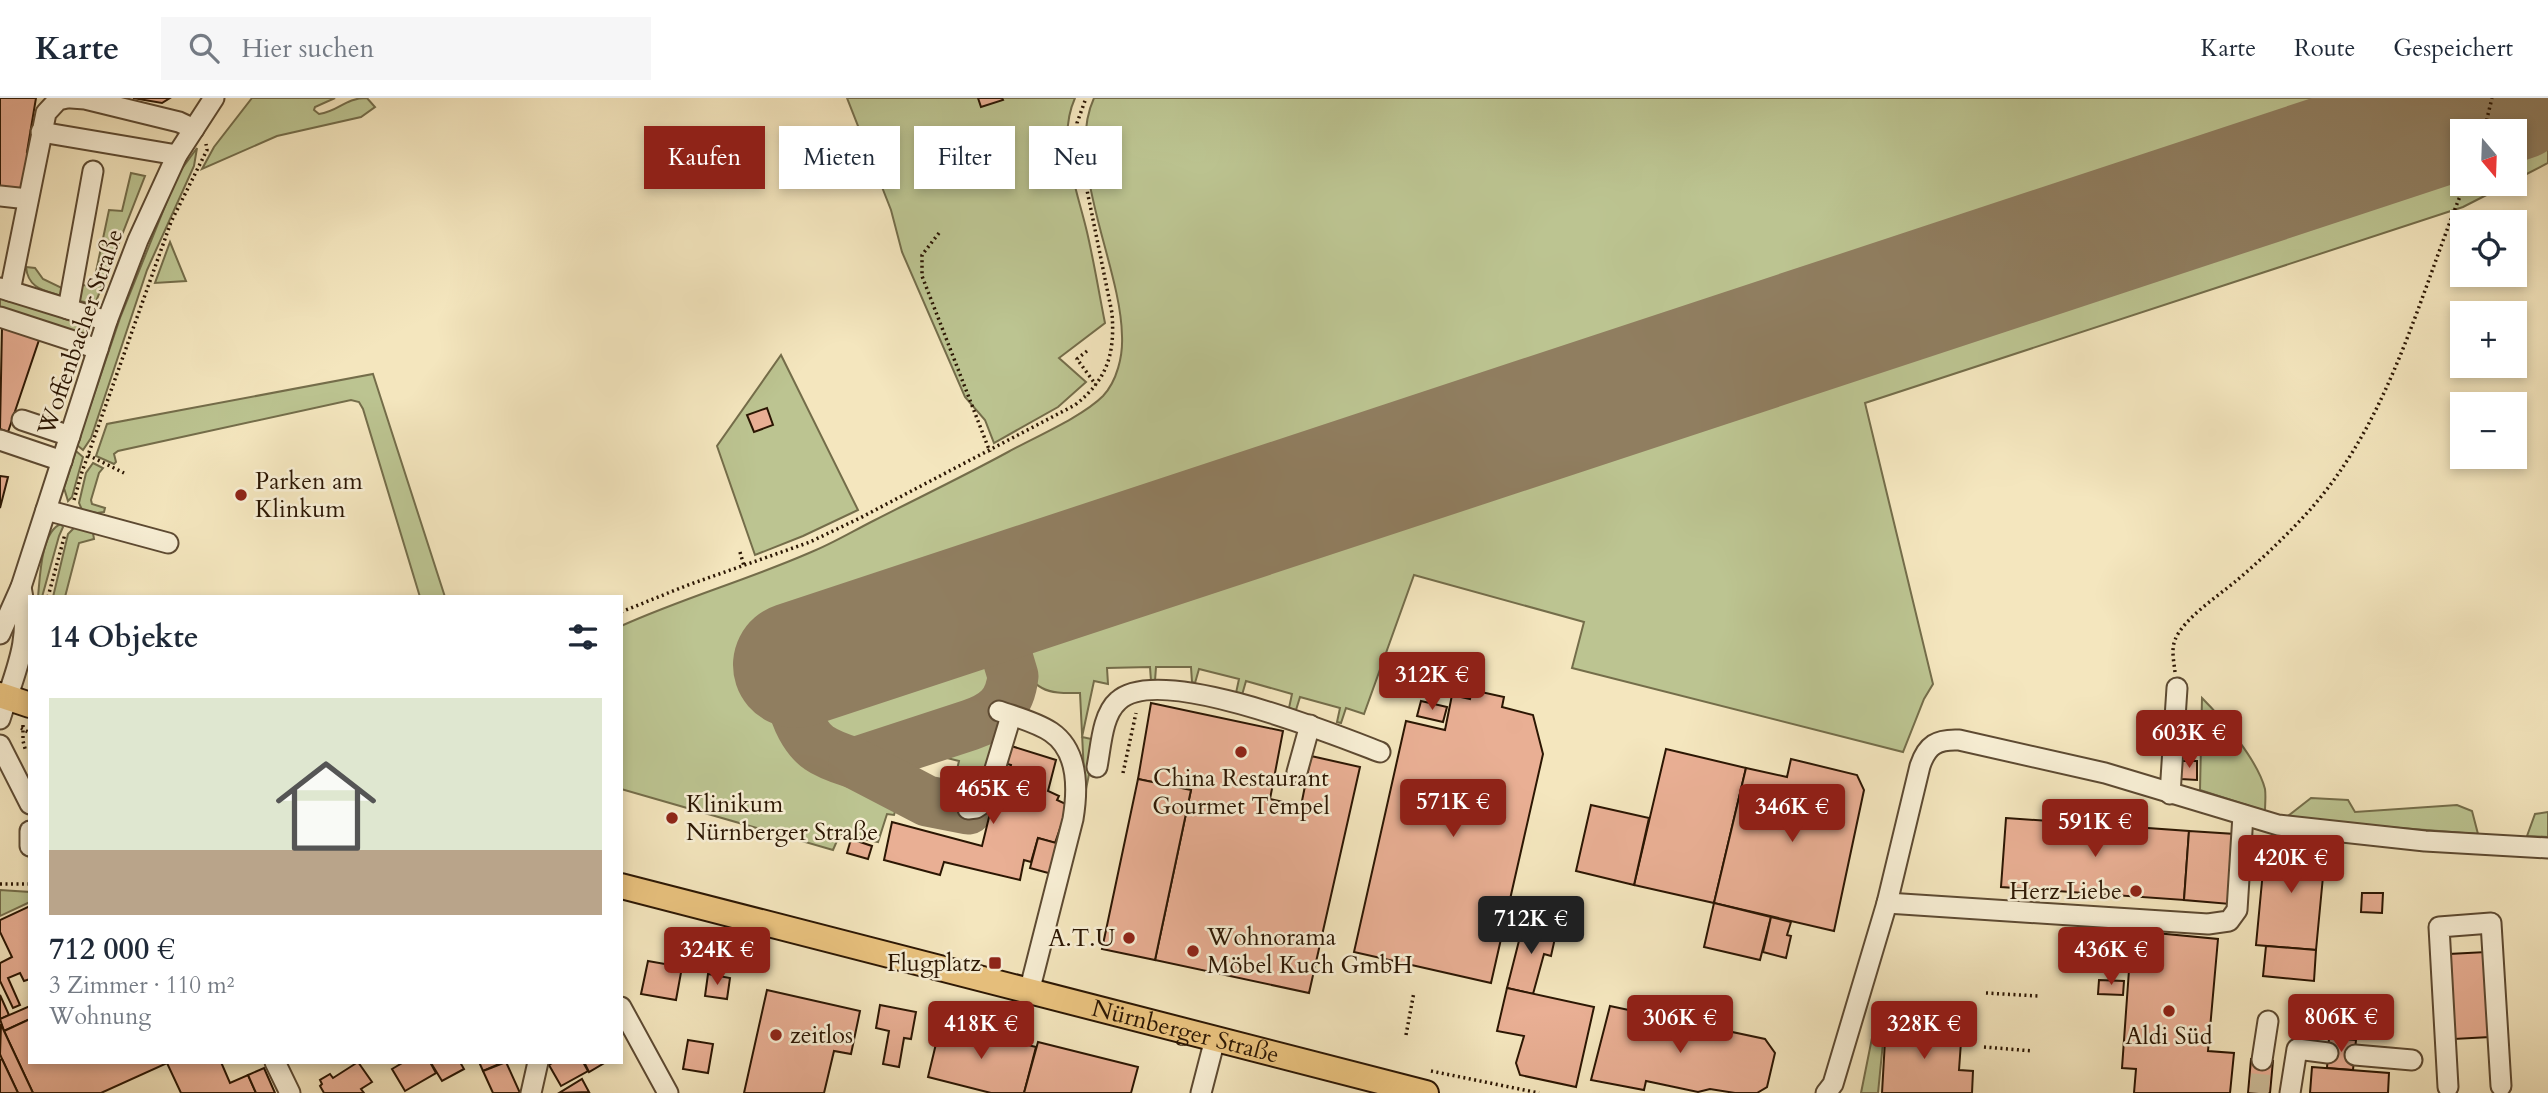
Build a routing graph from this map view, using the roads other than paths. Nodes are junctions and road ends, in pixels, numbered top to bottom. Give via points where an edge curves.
1 (69, 98) edge
2 (215, 100) edge
3 (194, 129) junction
4 (41, 132) junction
5 (177, 155) junction
6 (93, 170) dead end
7 (0, 196) edge
8 (28, 199) junction
9 (5, 289) edge
10 (68, 309) junction
11 (0, 317) edge
12 (107, 321) junction
13 (98, 349) junction
14 (22, 420) dead end
15 (0, 440) edge
16 (66, 447) junction
17 (46, 510) junction
18 (168, 542) dead end
19 (21, 587) junction
20 (27, 620) edge
21 (0, 634) edge
22 (2177, 688) road end
23 (9, 704) edge
24 (1310, 725) junction
25 (0, 745) edge
26 (1380, 752) dead end
27 (1097, 767) dead end
28 (1297, 772) dead end
29 (2170, 794) junction
30 (28, 800) edge
31 (968, 808) dead end
32 (2243, 815) junction
33 (2548, 848) edge
34 (623, 887) edge
35 (1887, 903) junction
36 (1029, 992) junction
37 (623, 1011) edge
38 (2269, 1021) dead end
39 (1215, 1039) junction
40 (2328, 1052) dead end
41 (2355, 1055) dead end
42 (2262, 1060) tunnel mouth
43 (2412, 1060) dead end
44 (276, 1064) edge
45 (538, 1064) edge
46 (2501, 1086) dead end
47 (2448, 1087) dead end
48 (1832, 1090) edge
49 (290, 1093) edge
50 (531, 1093) edge
51 (668, 1093) edge
52 (1201, 1093) edge
53 (1426, 1093) edge
54 (2290, 1093) edge

1 - 3 street
1 - 4 street via 50,106
2 - 3 street, Woffenbacher Straße
3 - 5 street, Woffenbacher Straße
4 - 5 street
4 - 8 street
5 - 12 street, Woffenbacher Straße via 145,221
6 - 10 street
7 - 8 street
8 - 9 street
9 - 10 street
10 - 12 street
11 - 13 street
12 - 13 street, Woffenbacher Straße
13 - 16 street, Woffenbacher Straße
14 - 16 street
15 - 16 street
16 - 17 street, Woffenbacher Straße
17 - 18 street
17 - 19 street, Woffenbacher Straße
19 - 20 street, Woffenbacher Straße
19 - 21 street, Woffenbacher Straße
20 - 23 street, Woffenbacher Straße
22 - 29 street
24 - 26 street
24 - 27 street via 1232,701 1182,691 1141,690 1118,701 1111,710
24 - 28 street
25 - 30 street
29 - 32 street
29 - 35 street via 2026,754 1959,740 1940,741 1928,748 1920,766
31 - 36 street via 985,802 1005,714 1059,738 1073,764 1073,819
32 - 33 street via 2306,829
32 - 35 street via 2239,897 2229,921 2208,924
34 - 36 main road, Nürnberger Straße
35 - 48 street
36 - 39 main road, Nürnberger Straße
37 - 51 street
38 - 42 street
39 - 52 street
39 - 53 main road, Nürnberger Straße
40 - 54 street via 2297,1049
41 - 43 street
44 - 49 street
45 - 50 street
46 - 47 street via 2491,923 2439,927

